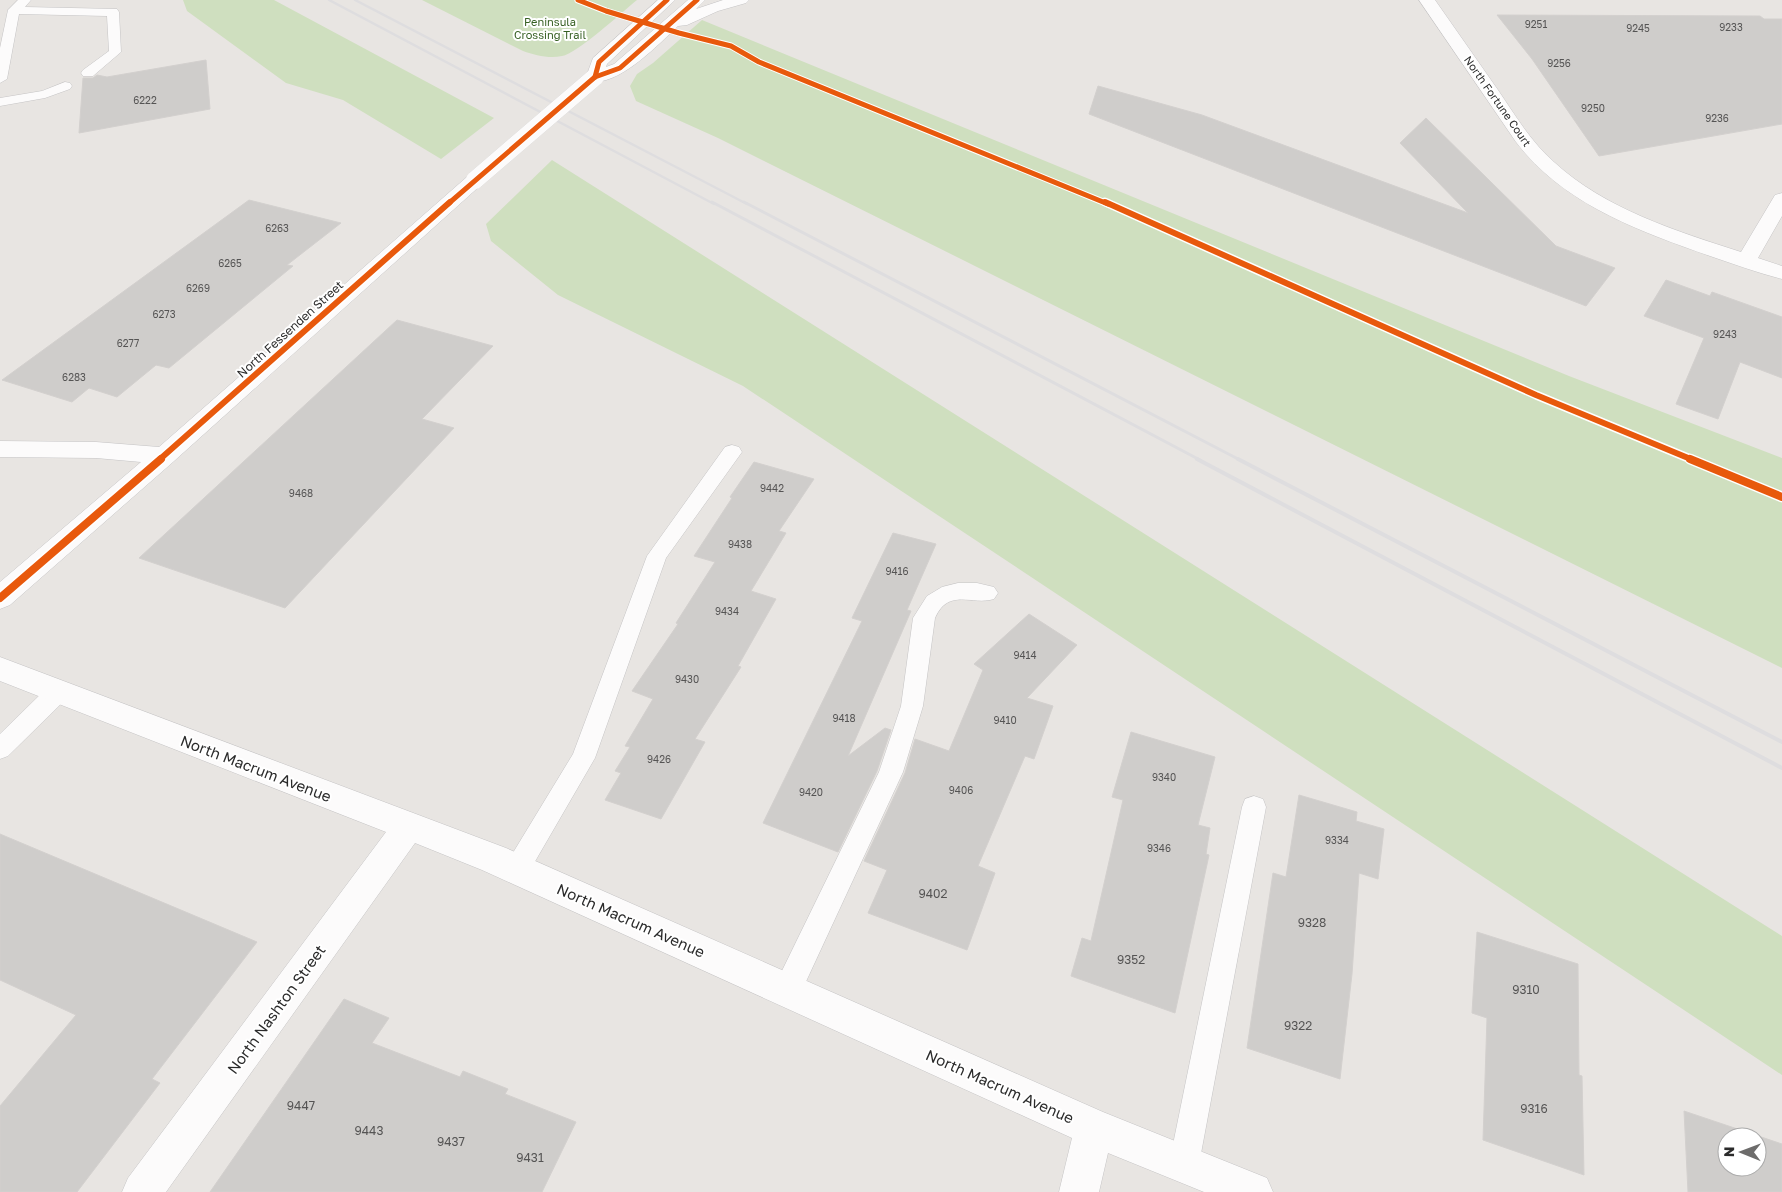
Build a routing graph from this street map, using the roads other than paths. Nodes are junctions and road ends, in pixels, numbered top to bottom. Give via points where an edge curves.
1 (25, 0) edge
2 (667, 0) edge
3 (697, 0) edge
4 (741, 0) edge
5 (1427, 0) edge
6 (14, 10) junction
7 (666, 29) junction
8 (88, 73) dead end
9 (595, 77) junction
10 (0, 79) edge
11 (65, 86) dead end
12 (0, 102) edge
13 (1782, 199) edge
14 (1746, 261) junction
15 (1782, 273) edge
16 (0, 449) edge
17 (732, 452) dead end
18 (164, 456) junction
19 (987, 593) dead end
20 (0, 598) edge
21 (0, 669) edge
22 (58, 692) junction
23 (0, 749) edge
24 (1254, 807) dead end
25 (408, 826) junction
26 (517, 869) junction
27 (787, 991) junction
28 (1094, 1128) junction
29 (1184, 1164) junction
30 (142, 1192) edge
31 (1079, 1192) edge
32 (1253, 1192) edge

1 - 6 lane
2 - 9 street, North Fessenden Street via 599,62
3 - 7 street, North Fessenden Street
4 - 7 street via 712,8
5 - 14 street, North Fortune Court via 1528,146 1554,172 1593,198 1637,221
6 - 8 lane via 113,12 116,52
6 - 10 lane
7 - 9 street, North Fessenden Street via 620,68
9 - 18 street, North Fessenden Street, bridge
11 - 12 lane via 45,94
13 - 14 street
14 - 15 street, North Fortune Court
16 - 18 street via 96,450
17 - 26 lane via 657,556 583,758
18 - 20 street, North Fessenden Street
19 - 27 lane via 961,590 946,594 929,606 924,618 912,706 891,772
21 - 22 street, North Macrum Avenue
22 - 23 lane
22 - 25 street, North Macrum Avenue
24 - 29 lane
25 - 26 street, North Macrum Avenue
25 - 30 street, North Nashton Street
26 - 27 street, North Macrum Avenue
27 - 28 street, North Macrum Avenue
28 - 29 street, North Macrum Avenue
28 - 31 street
29 - 32 street, North Macrum Avenue

